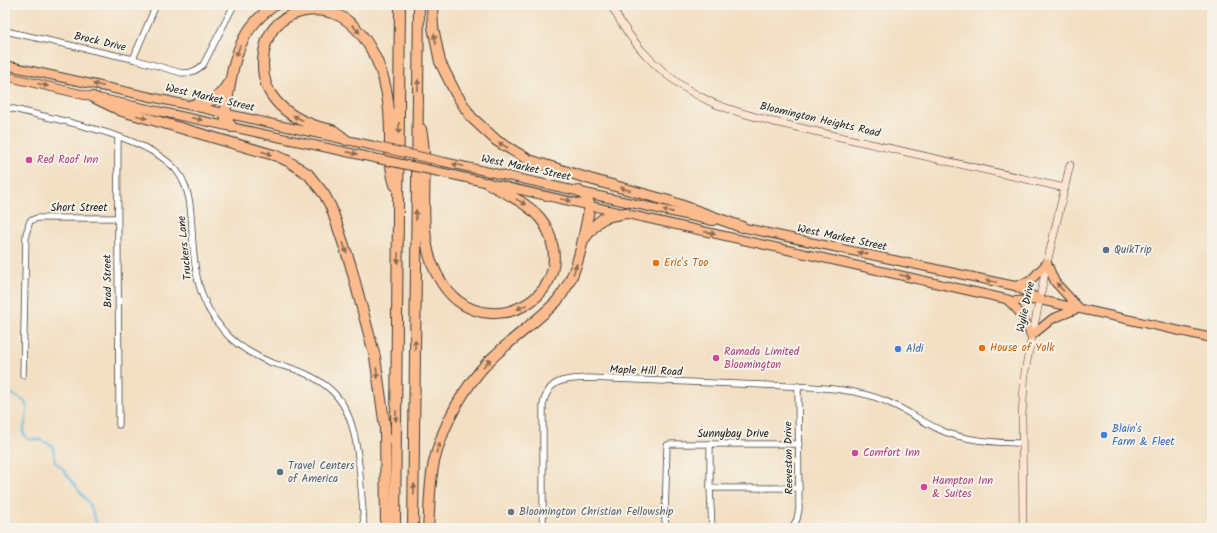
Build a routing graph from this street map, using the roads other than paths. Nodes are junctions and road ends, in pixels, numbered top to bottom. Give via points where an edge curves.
1 (156, 5) edge
2 (234, 5) edge
3 (275, 5) edge
4 (400, 5) edge
5 (419, 5) edge
6 (432, 5) edge
7 (611, 5) edge
8 (5, 31) edge
9 (133, 60) junction
10 (6, 64) edge
11 (5, 76) edge
12 (231, 79) junction
13 (93, 97) junction
14 (192, 106) junction
15 (5, 107) edge
16 (418, 112) junction
17 (225, 113) junction
18 (232, 127) junction
19 (118, 137) junction
20 (346, 140) junction
21 (1070, 165) dead end
22 (487, 183) junction
23 (1065, 188) junction
24 (579, 191) junction
25 (398, 194) junction
26 (590, 206) junction
27 (626, 214) junction
28 (117, 218) junction
29 (742, 227) junction
30 (582, 241) junction
31 (1047, 262) junction
32 (1015, 286) junction
33 (1006, 299) junction
34 (1040, 300) junction
35 (1080, 308) junction
36 (1032, 336) junction
37 (1212, 338) edge
38 (23, 375) dead end
39 (798, 386) junction
40 (119, 425) dead end
41 (1022, 443) junction
42 (710, 444) junction
43 (799, 444) junction
44 (710, 488) junction
45 (800, 488) junction
46 (364, 528) edge
47 (386, 528) edge
48 (395, 528) edge
49 (413, 528) edge
50 (428, 528) edge
51 (543, 528) edge
52 (666, 528) edge
53 (712, 528) edge
54 (792, 528) edge
55 (1023, 528) edge

1 - 9 street, Brock Drive
2 - 9 street via 206,60 195,71 182,73
3 -> 12 highway via 251,26 246,34 236,57
4 -> 25 highway
16 -> 5 highway
29 -> 6 highway via 669,201 529,160 497,141 471,117 440,62 433,28
7 - 23 main road, Bloomington Heights Road via 624,29 649,59 670,78 714,103 774,122
8 - 9 street, Brock Drive
14 -> 10 main road, West Market Street
11 -> 13 main road, West Market Street
12 - 14 highway via 221,95 214,100
12 - 17 highway
13 -> 18 main road, West Market Street
13 -> 47 highway via 122,111 278,156 308,174 324,194 350,263 375,357 386,438
14 - 17 main road, West Market Street
15 - 19 street, Truckers Lane
22 -> 16 highway via 522,203 540,218 547,229 554,253 551,276 542,292 514,310 492,314 458,302 444,286 432,265 425,233 425,146
49 -> 16 highway
17 - 18 highway via 226,120
17 - 20 main road, West Market Street
18 -> 22 main road, West Market Street, bridge
19 - 28 street, Brad Street
19 - 46 street, Truckers Lane via 138,144 167,161 183,180 191,206 194,259 199,286 209,310 224,331 261,358 319,380 346,410 356,439
24 -> 20 main road, West Market Street, bridge
20 -> 25 highway via 334,131 306,122 287,112 274,100 266,84 263,72 266,42 274,28 299,12 311,9 337,14 355,27 371,49 388,93 391,172
21 - 23 main road, Wylie Drive
22 -> 26 main road, West Market Street
23 - 31 main road, Wylie Drive
24 - 26 highway via 586,197
29 -> 24 main road, West Market Street
25 -> 48 highway
26 - 27 main road, West Market Street
26 - 30 highway
27 - 30 highway via 603,218
27 -> 33 main road, West Market Street
28 - 38 street, Short Street via 42,218 30,221 26,234
28 - 40 street, Brad Street
32 -> 29 main road, West Market Street
50 -> 30 highway via 435,458 448,421 474,377 562,295 577,265
31 - 32 main road via 1030,281
31 - 34 main road, Wylie Drive
35 -> 31 main road via 1055,282
32 - 34 main road, West Market Street
33 - 34 main road, West Market Street
33 - 36 main road via 1023,316
34 - 35 main road, West Market Street
34 - 36 main road, Wylie Drive
35 - 36 main road via 1052,319
35 - 37 main road, West Market Street
36 - 41 main road, Wylie Drive via 1024,381
39 - 41 street, Maple Hill Road via 860,392 884,400 932,427 951,434 989,442
39 - 43 street, Reeveston Drive
39 - 51 street, Maple Hill Road via 588,378 555,383 548,390 543,405
41 - 55 main road, Wylie Drive
42 - 43 street, Sunnybay Drive
42 - 44 street
42 - 52 street, Sunnybay Drive via 666,445
43 - 45 street, Reeveston Drive
44 - 45 street
44 - 53 street
45 - 54 street, Reeveston Drive via 799,509

